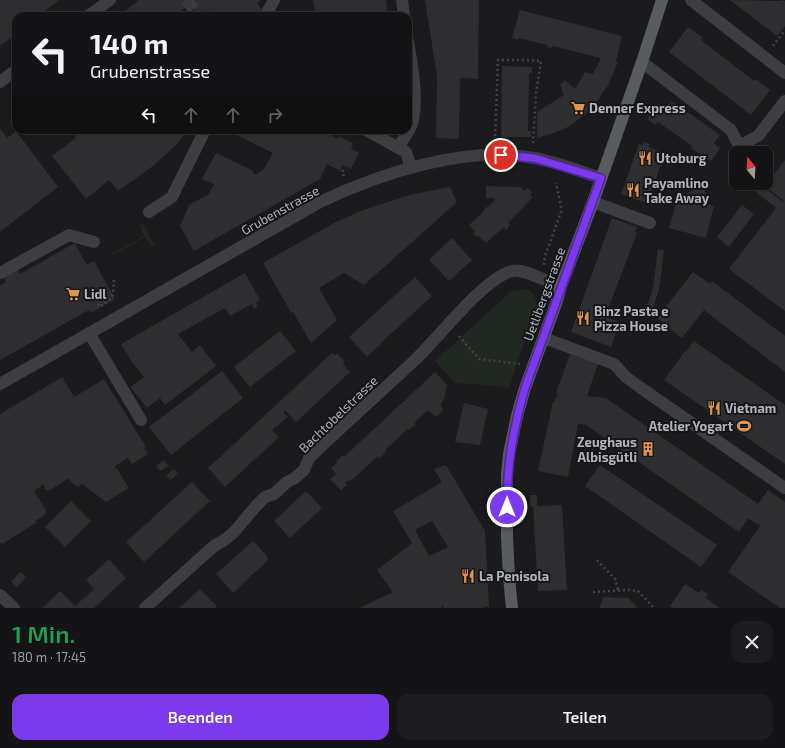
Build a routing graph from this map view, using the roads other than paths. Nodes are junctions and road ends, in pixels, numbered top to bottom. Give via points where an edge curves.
1 (110, 0) edge
2 (274, 0) edge
3 (402, 0) edge
4 (662, 0) edge
5 (690, 0) edge
6 (94, 12) edge
7 (267, 12) edge
8 (404, 12) edge
9 (642, 62) junction
10 (412, 71) edge
11 (12, 73) edge
12 (785, 73) edge
13 (0, 82) edge
14 (785, 101) edge
15 (412, 123) edge
16 (203, 134) edge
17 (373, 134) edge
18 (406, 134) edge
19 (398, 148) junction
20 (412, 168) junction
21 (601, 178) junction
22 (593, 202) junction
23 (149, 212) dead end
24 (650, 223) dead end
25 (94, 242) dead end
26 (0, 273) edge
27 (561, 286) junction
28 (89, 333) junction
29 (544, 338) junction
30 (0, 384) edge
31 (141, 420) dead end
32 (785, 488) edge
33 (0, 595) edge
34 (14, 608) edge
35 (145, 608) edge
36 (512, 608) edge

1 - 6 street
2 - 7 street
3 - 8 street
4 - 9 main road, Uetlibergstrasse
5 - 12 street
9 - 14 street via 731,130 739,146 758,136
9 - 21 main road, Uetlibergstrasse
10 - 15 street
11 - 13 street
16 - 23 street via 172,197
17 - 19 street
18 - 19 street
19 - 20 street via 406,152
20 - 21 street, Grubenstrasse via 438,161 477,156 519,156 546,161
20 - 28 street, Grubenstrasse via 367,182 320,202
21 - 22 main road, Uetlibergstrasse
22 - 24 street
22 - 27 main road, Uetlibergstrasse
25 - 26 street via 69,235
27 - 29 main road, Uetlibergstrasse
27 - 35 street, Bachtobelstrasse via 524,271 513,271 493,282 473,299 417,358 314,453 304,470 274,494 265,497 235,532 214,546
28 - 30 street, Grubenstrasse
28 - 31 street
29 - 32 street via 614,364 641,388
29 - 36 main road, Uetlibergstrasse via 525,388 509,454 507,537
33 - 34 street

